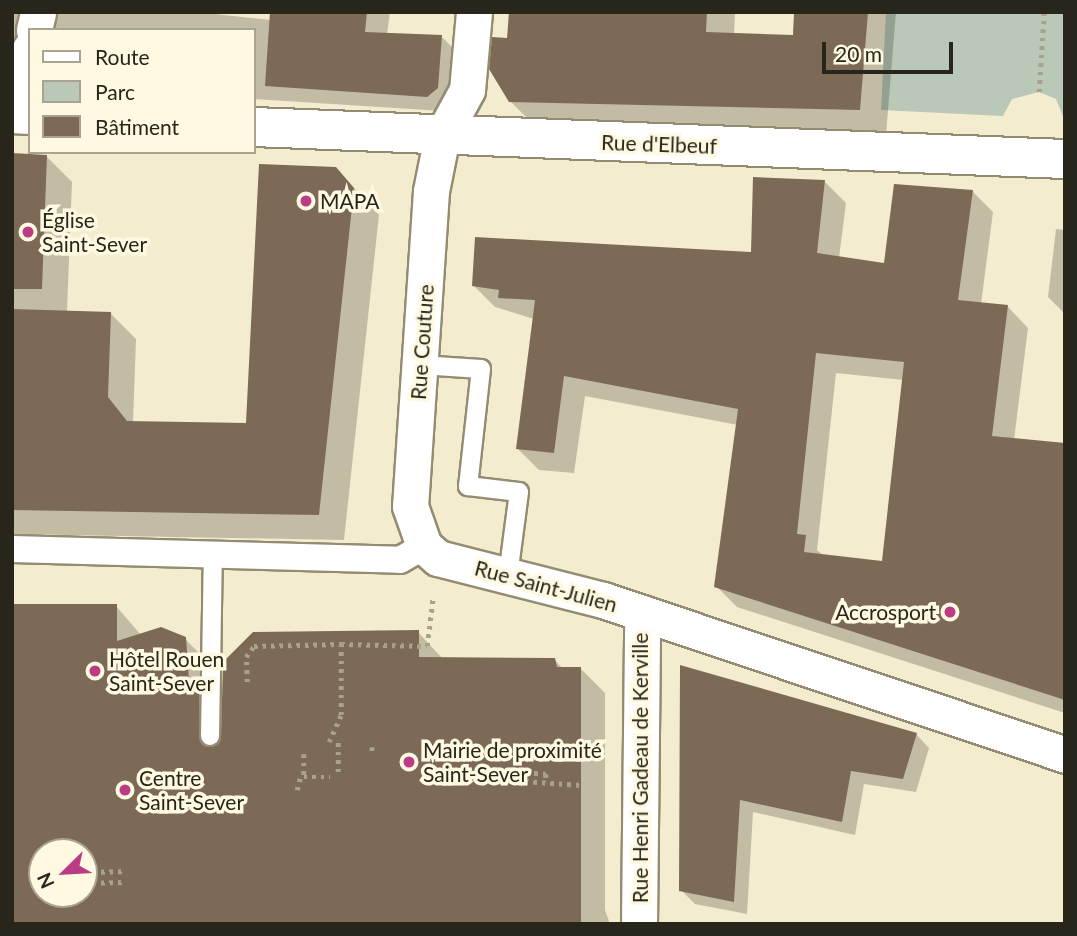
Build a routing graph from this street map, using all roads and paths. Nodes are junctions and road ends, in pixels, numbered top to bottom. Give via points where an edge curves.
1 (474, 12) edge
2 (1044, 12) edge
3 (28, 60) edge
4 (1039, 92) dead end
5 (19, 114) edge
6 (256, 127) edge
7 (442, 136) junction
8 (1065, 159) edge
9 (421, 365) junction
10 (12, 549) edge
11 (431, 552) junction
12 (213, 554) junction
13 (508, 575) junction
14 (642, 613) junction
15 (341, 644) junction
16 (247, 682) dead end
17 (210, 736) dead end
18 (329, 742) dead end
19 (338, 742) dead end
20 (372, 747) dead end
21 (304, 754) dead end
22 (373, 755) dead end
23 (1065, 755) edge
24 (301, 764) dead end
25 (492, 769) dead end
26 (338, 772) dead end
27 (330, 778) dead end
28 (508, 780) dead end
29 (546, 783) junction
30 (581, 785) dead end
31 (297, 790) dead end
32 (123, 871) dead end
33 (98, 872) edge
34 (125, 882) dead end
35 (98, 883) edge
36 (639, 924) edge

1 - 7 street, Rue Couture via 467,90
2 - 4 path
3 - 5 street
6 - 7 street, Rue d'Elbeuf
7 - 8 street, Rue d'Elbeuf
7 - 9 street, Rue Couture via 431,191
9 - 11 street, Rue Couture via 410,506
9 - 13 lane via 481,369 468,486 519,492
10 - 12 street
11 - 12 street via 400,560
11 - 13 street, Rue Saint-Julien
11 - 15 path via 427,646
12 - 17 lane
13 - 14 street, Rue Saint-Julien
14 - 23 street, Rue Saint-Julien
14 - 36 street, Rue Henri Gadeau de Kerville
15 - 16 path via 254,646 246,657
15 - 18 path via 341,715
19 - 26 path
20 - 22 path
21 - 27 path via 304,777
24 - 31 path
25 - 29 path via 546,774
28 - 29 path
29 - 30 path
32 - 33 path
34 - 35 path

